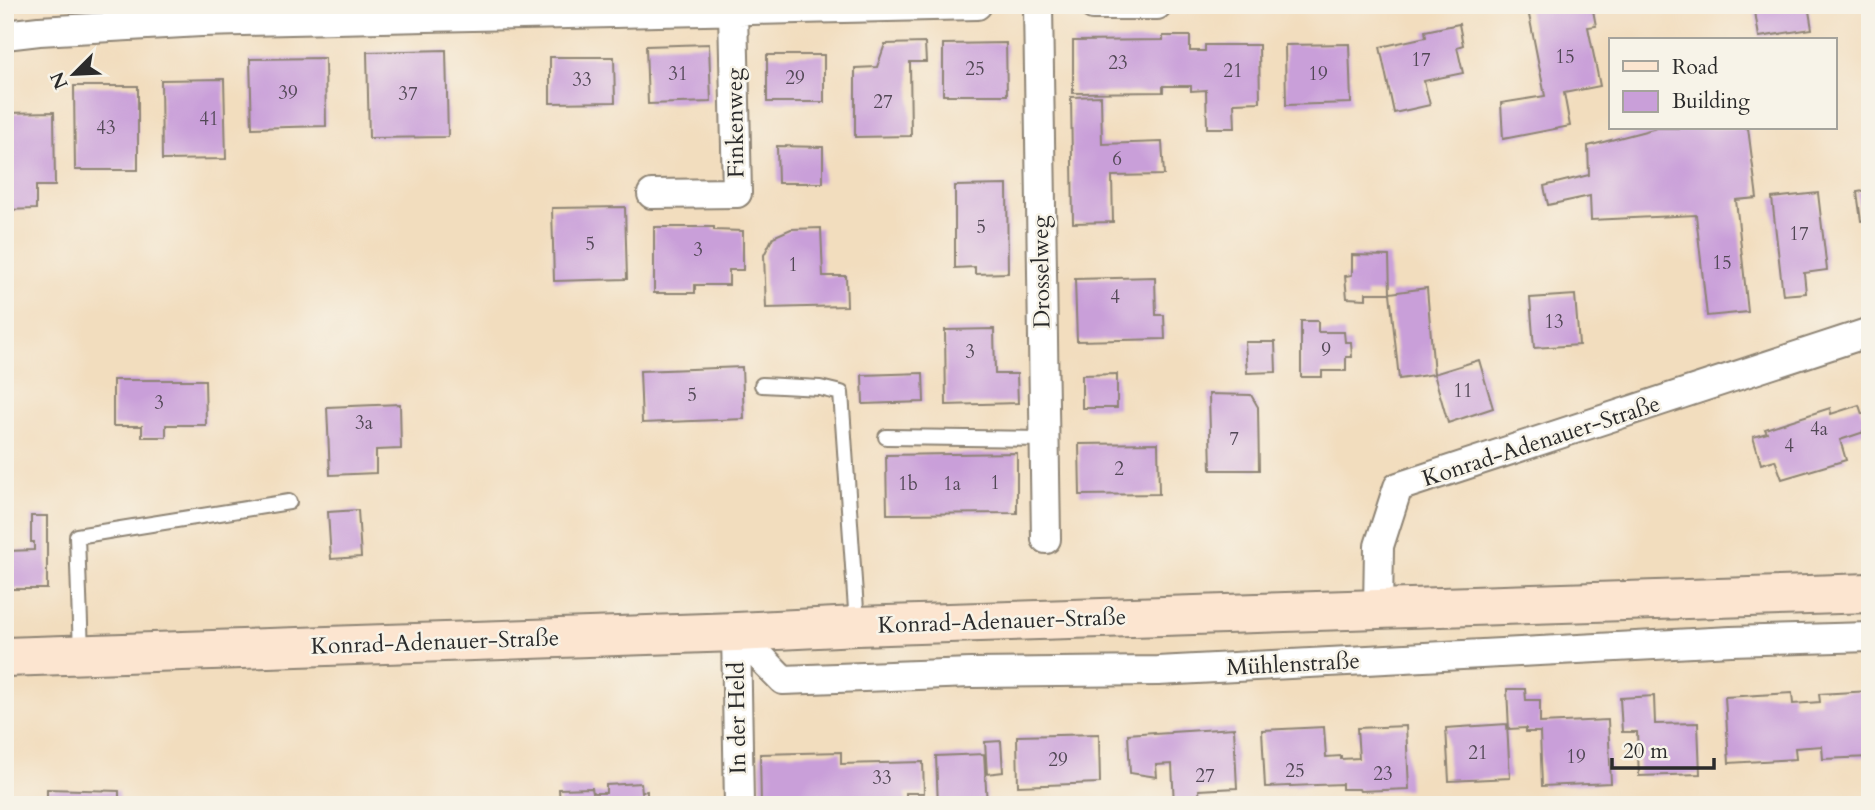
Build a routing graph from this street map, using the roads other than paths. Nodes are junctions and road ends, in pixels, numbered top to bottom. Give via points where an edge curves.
1 (977, 5) edge
2 (1038, 5) edge
3 (1093, 5) edge
4 (1145, 6) edge
5 (733, 10) junction
6 (5, 35) edge
7 (652, 194) dead end
8 (1870, 332) edge
9 (762, 385) dead end
10 (886, 437) dead end
11 (1044, 439) junction
12 (289, 502) dead end
13 (1046, 538) dead end
14 (1870, 593) edge
15 (1378, 609) junction
16 (857, 626) junction
17 (736, 632) junction
18 (1870, 637) edge
19 (81, 654) junction
20 (5, 657) edge
21 (739, 805) edge

1 - 5 street
2 - 11 street, Drosselweg
3 - 4 street
5 - 6 street via 201,22
5 - 7 street, Finkenweg via 737,193
8 - 15 street, Konrad-Adenauer-Straße via 1398,487 1379,546
9 - 16 lane via 841,393
10 - 11 lane
11 - 13 street, Drosselweg
12 - 19 lane via 77,536
14 - 15 main road
15 - 16 main road, Konrad-Adenauer-Straße
16 - 17 main road, Konrad-Adenauer-Straße
17 - 18 street, Mühlenstraße via 783,680 1158,671
17 - 19 main road, Konrad-Adenauer-Straße
17 - 21 street, In der Held
19 - 20 main road, Konrad-Adenauer-Straße

